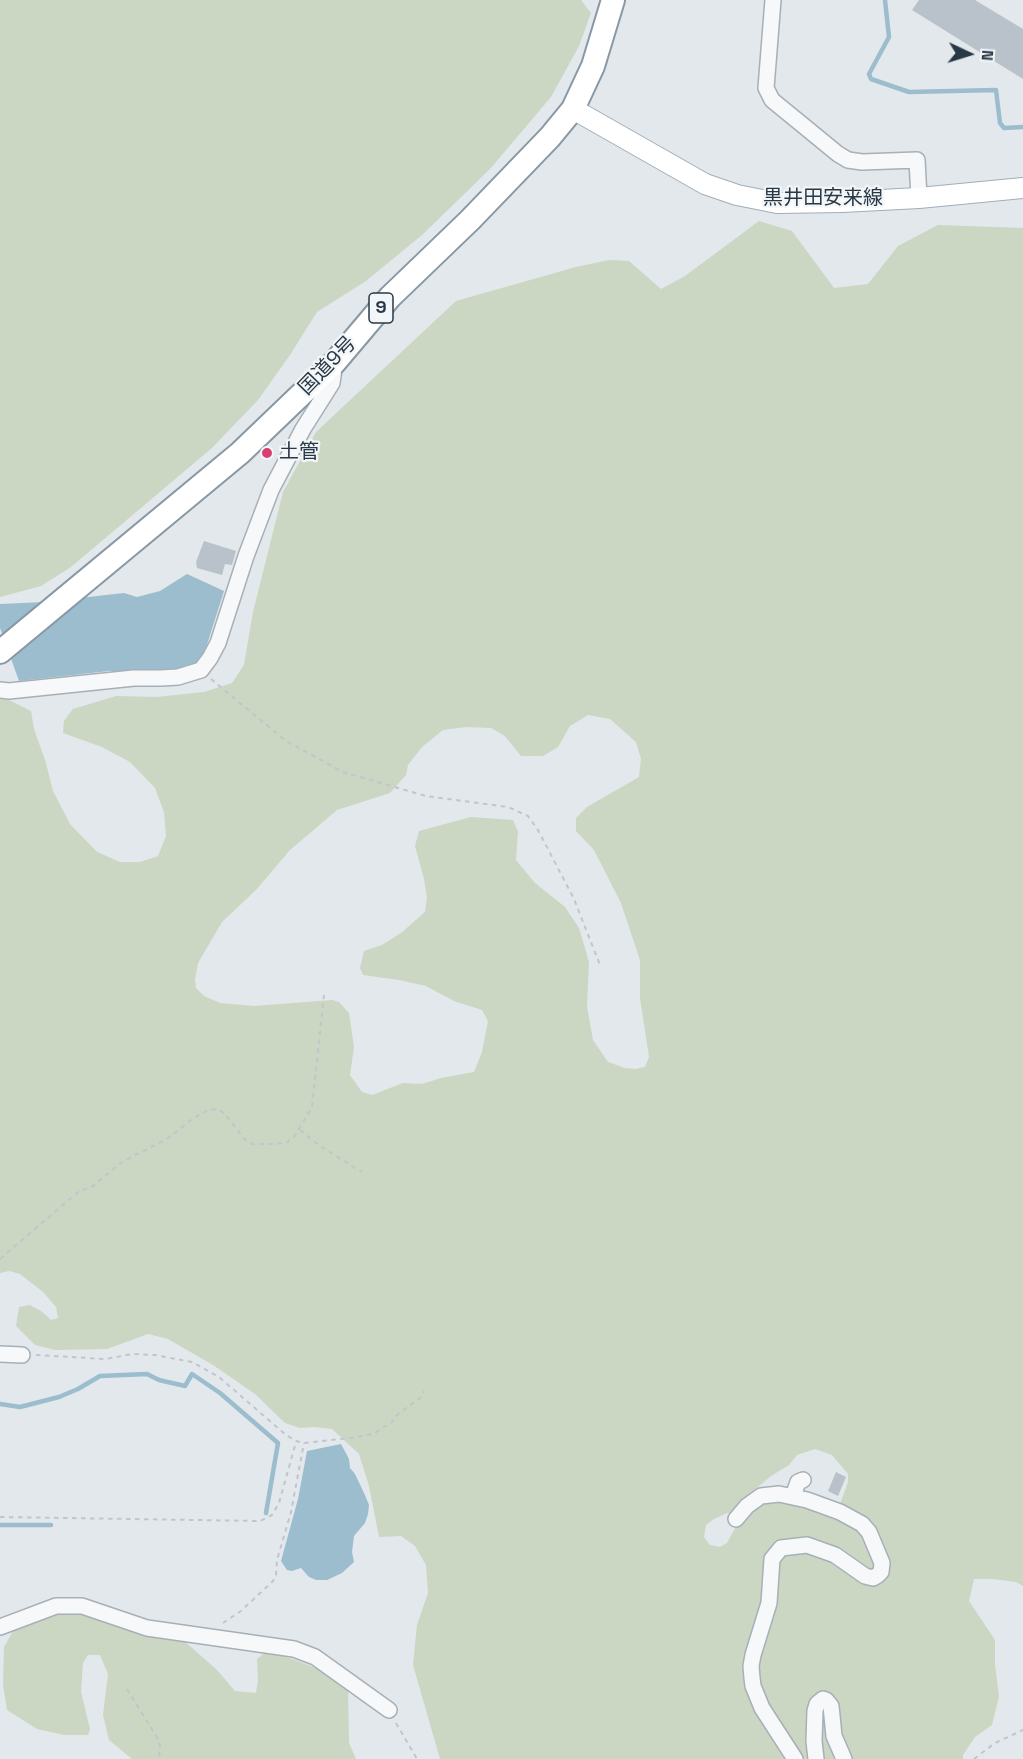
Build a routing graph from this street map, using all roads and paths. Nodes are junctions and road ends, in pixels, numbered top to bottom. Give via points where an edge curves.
1 (614, 0) edge
2 (773, 0) edge
3 (573, 109) junction
4 (1023, 188) edge
5 (919, 198) junction
6 (335, 362) junction
7 (1, 651) edge
8 (201, 670) junction
9 (0, 690) edge
10 (600, 964) dead end
11 (324, 995) dead end
12 (300, 1130) junction
13 (362, 1172) dead end
14 (0, 1259) edge
15 (0, 1354) edge
16 (22, 1355) joint
17 (424, 1391) dead end
18 (296, 1441) junction
19 (304, 1443) junction
20 (803, 1480) dead end
21 (793, 1496) junction
22 (0, 1517) edge
23 (736, 1519) dead end
24 (0, 1627) edge
25 (200, 1636) junction
26 (127, 1689) dead end
27 (388, 1710) joint
28 (1023, 1730) edge
29 (159, 1759) edge
30 (417, 1759) edge
31 (795, 1759) edge
32 (816, 1759) edge
33 (844, 1759) edge
34 (974, 1759) edge

1 - 3 highway, 国道9号 / 9 via 593,66
2 - 5 street via 766,88 772,100 848,160 917,160
3 - 5 main road, 黒井田安来線 via 705,184 737,195 777,202
3 - 6 highway, 国道9号 / 9 via 494,195 390,297
4 - 5 main road, 黒井田安来線
6 - 7 highway, 国道9号 / 9 via 240,453
6 - 8 street via 332,383 272,490 218,643
8 - 9 street via 170,678
8 - 10 path via 286,741 342,772 426,796 508,807 528,816 574,899
11 - 12 path via 312,1107
12 - 13 path
12 - 14 path via 287,1142 253,1144 245,1140 225,1114 210,1109 78,1192
15 - 16 street
16 - 18 path via 105,1359 155,1354 192,1362 219,1377
17 - 19 path via 392,1422 373,1434
18 - 19 path
18 - 22 path via 279,1503 272,1515 260,1521
19 - 25 path via 276,1576 235,1616
20 - 21 street via 798,1482
21 - 23 street via 761,1496
21 - 31 street via 862,1524 882,1563 881,1572 873,1578 835,1555 807,1545 781,1548 772,1559 769,1603 753,1655 752,1678 762,1708
24 - 25 street via 56,1606 82,1606 147,1628
25 - 27 street via 294,1649 315,1657
26 - 29 path via 158,1739
27 - 30 path
28 - 34 path via 995,1743
32 - 33 street via 815,1712 823,1699 831,1706 834,1736

